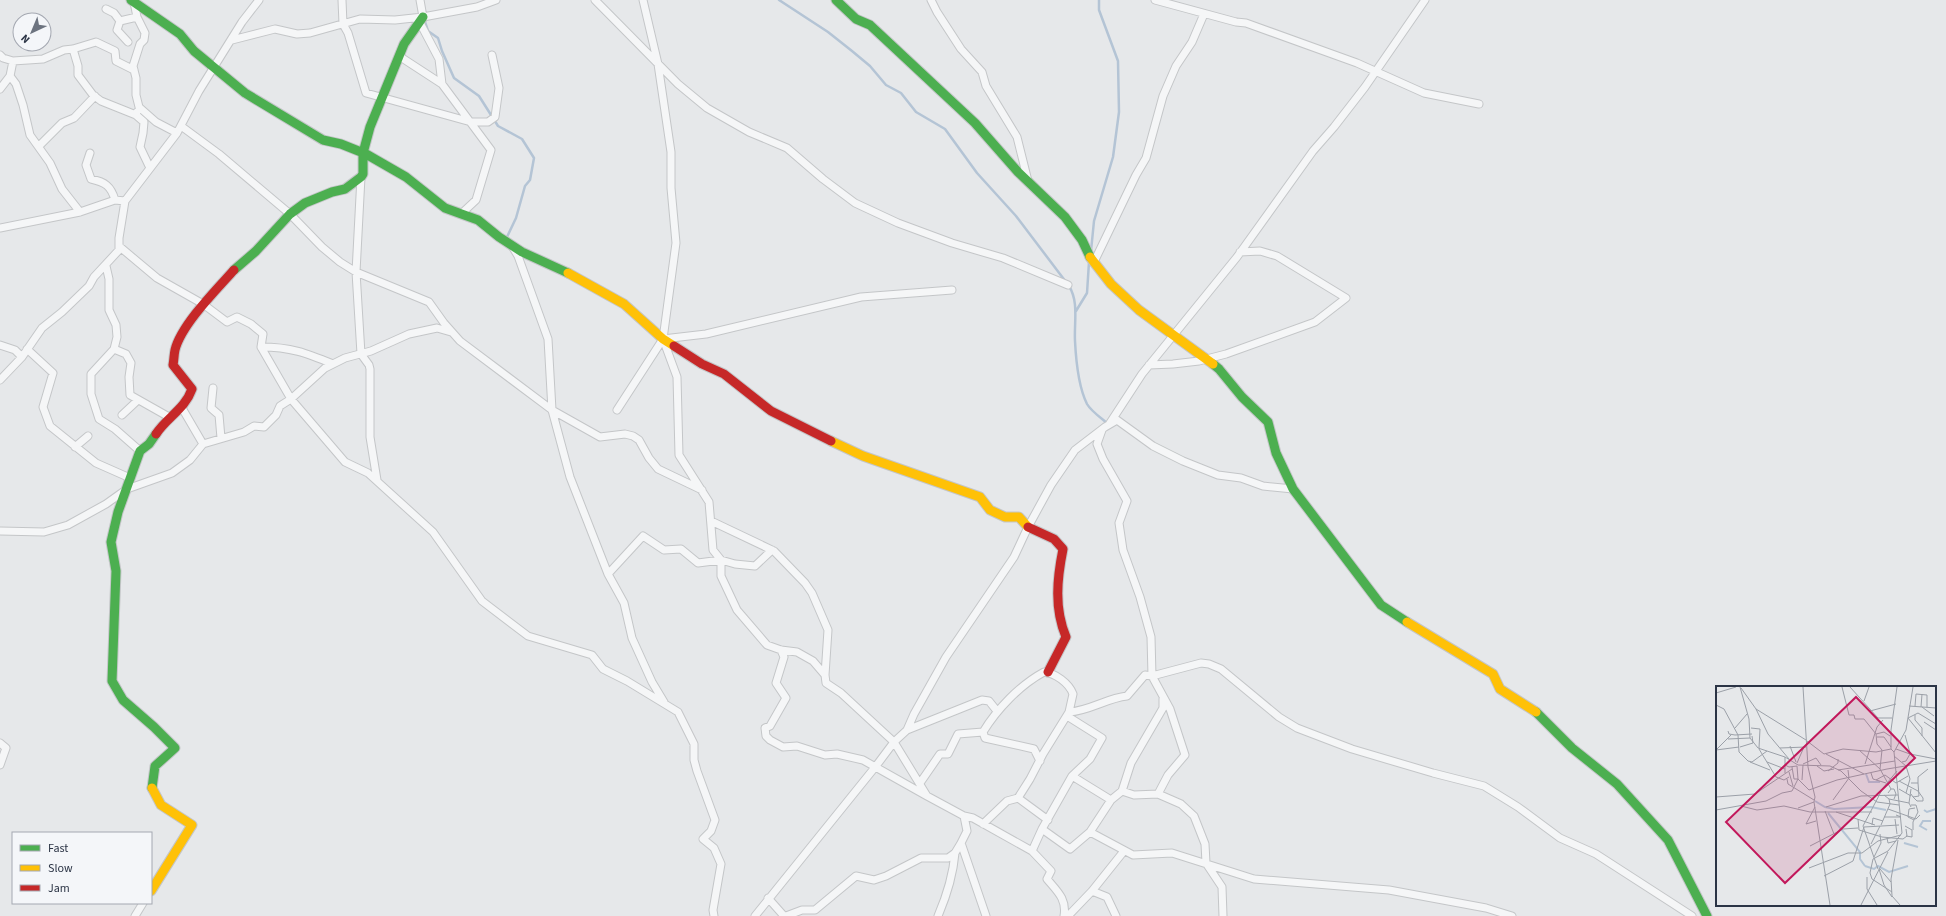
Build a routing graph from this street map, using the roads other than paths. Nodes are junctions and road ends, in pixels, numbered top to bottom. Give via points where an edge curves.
1 (259, 0) edge
2 (342, 0) edge
3 (420, 0) edge
4 (496, 0) edge
5 (595, 0) edge
6 (643, 0) edge
7 (836, 0) edge
8 (931, 0) edge
9 (1155, 0) edge
10 (1425, 0) edge
11 (133, 1) edge
12 (106, 9) dead end
13 (1204, 14) junction
14 (137, 17) junction
15 (421, 19) junction
16 (120, 21) junction
17 (343, 24) junction
18 (232, 40) junction
19 (128, 42) dead end
20 (73, 50) junction
21 (0, 55) edge
22 (492, 55) dead end
23 (399, 56) junction
24 (13, 61) junction
25 (658, 64) junction
26 (213, 68) junction
27 (134, 70) junction
28 (1376, 72) junction
29 (10, 76) junction
30 (442, 84) junction
31 (0, 89) edge
32 (95, 96) junction
33 (382, 98) junction
34 (1479, 104) dead end
35 (138, 106) junction
36 (136, 115) junction
37 (471, 122) junction
38 (181, 126) junction
39 (177, 133) junction
40 (39, 146) junction
41 (90, 153) dead end
42 (363, 153) junction
43 (150, 168) junction
44 (361, 177) junction
45 (1028, 181) junction
46 (114, 200) junction
47 (125, 201) junction
48 (80, 212) junction
49 (290, 214) junction
50 (461, 214) junction
51 (0, 228) edge
52 (510, 244) junction
53 (120, 247) junction
54 (1240, 252) junction
55 (1094, 262) junction
56 (106, 266) junction
57 (356, 272) junction
58 (1068, 285) dead end
59 (952, 290) dead end
60 (203, 304) junction
61 (452, 332) junction
62 (1173, 335) junction
63 (663, 339) junction
64 (0, 345) edge
65 (261, 347) junction
66 (27, 349) junction
67 (114, 349) junction
68 (361, 354) junction
69 (22, 357) junction
70 (1206, 359) junction
71 (334, 364) junction
72 (1150, 365) junction
73 (0, 380) edge
74 (213, 388) dead end
75 (138, 400) junction
76 (291, 400) junction
77 (182, 408) junction
78 (552, 410) junction
79 (617, 410) dead end
80 (122, 415) dead end
81 (170, 417) junction
82 (1106, 427) junction
83 (88, 436) dead end
84 (221, 438) junction
85 (203, 444) junction
86 (75, 447) junction
87 (140, 451) junction
88 (130, 478) junction
89 (377, 480) junction
90 (127, 489) junction
91 (1293, 489) junction
92 (702, 490) junction
93 (711, 521) junction
94 (1028, 527) junction
95 (0, 531) edge
96 (772, 550) junction
97 (721, 560) junction
98 (608, 574) junction
99 (781, 650) junction
100 (1048, 672) junction
101 (824, 675) junction
102 (1152, 676) junction
103 (1162, 692) junction
104 (666, 704) junction
105 (997, 711) junction
106 (1068, 714) junction
107 (907, 730) junction
108 (982, 732) junction
109 (894, 742) junction
110 (0, 743) edge
111 (1040, 761) junction
112 (0, 765) edge
113 (876, 766) junction
114 (1072, 776) junction
115 (920, 783) junction
116 (1122, 792) junction
117 (1158, 794) junction
118 (927, 796) junction
119 (1018, 798) junction
120 (1111, 800) junction
121 (964, 816) junction
122 (1048, 820) junction
123 (983, 824) junction
124 (1042, 829) junction
125 (1090, 832) junction
126 (961, 843) junction
127 (1124, 850) junction
128 (1032, 852) junction
129 (956, 853) junction
130 (1206, 863) junction
131 (152, 889) edge
132 (1092, 891) junction
133 (768, 898) junction
134 (142, 904) edge
135 (134, 916) edge
136 (714, 916) edge
137 (755, 916) edge
138 (785, 916) edge
139 (938, 916) edge
140 (986, 916) edge
141 (1064, 916) edge
142 (1068, 916) edge
143 (1116, 916) edge
144 (1223, 916) edge
145 (1512, 916) edge
146 (1692, 916) edge
147 (1707, 916) edge

1 - 18 street
2 - 17 street
3 - 15 street
4 - 15 street via 477,7
5 - 25 street
6 - 25 street
7 - 45 street via 856,19 870,25 917,68 975,123
8 - 45 street via 961,49 982,72 986,86 1017,137
9 - 13 street
10 - 28 street
11 - 14 street
11 - 26 street via 180,34
12 - 16 street via 114,13
13 - 28 street via 1246,23
13 - 55 street via 1163,96 1146,158
14 - 16 street
14 - 27 street via 145,33 133,66
15 - 17 street via 360,19
15 - 23 street
15 - 30 street via 439,59
16 - 19 street via 117,30
17 - 18 street via 297,34 275,29
17 - 33 street via 348,33 364,92
18 - 26 street
20 - 24 street via 64,50 43,59
20 - 27 street via 96,42 115,50 116,61
20 - 32 street via 78,75
21 - 24 street
22 - 37 street via 499,88 495,117 488,122
23 - 30 street
23 - 33 street
24 - 29 street
25 - 58 street via 707,108 749,132 786,148 855,203 898,223 1003,258
25 - 63 street via 671,152 676,243
26 - 38 street via 198,91
26 - 42 street via 245,93 304,130 323,140
27 - 35 street
28 - 34 street via 1424,93
28 - 54 street via 1313,151
29 - 31 street
29 - 40 street via 16,84 30,135
30 - 37 street
32 - 36 street
32 - 40 street via 74,118 62,123
33 - 37 street
33 - 42 street
35 - 36 street
35 - 39 street via 156,122
36 - 43 street via 144,122 140,147
37 - 50 street via 491,150 476,200
38 - 39 street
38 - 49 street via 219,154
39 - 43 street
40 - 48 street via 62,189
41 - 46 street via 86,165 91,179 108,185
42 - 44 street
42 - 50 street via 405,176 445,208
43 - 47 street
44 - 49 street via 345,189 305,203
44 - 57 street
45 - 55 street via 1065,217
46 - 47 street
46 - 48 street
47 - 53 street
48 - 51 street
49 - 57 street via 332,257
49 - 60 street
50 - 52 street via 478,220
52 - 63 street via 624,304
52 - 78 street via 518,256 548,339
53 - 56 street
53 - 60 street via 157,278
54 - 62 street
54 - 70 street via 1260,251 1277,256 1346,298 1315,322
55 - 62 street via 1111,284 1139,310
56 - 66 street via 62,312 42,328
56 - 67 street via 109,278 109,310 117,334
57 - 61 street via 429,302
57 - 68 street
59 - 63 street via 861,297 706,334
60 - 65 street via 228,322 237,317 251,324 263,334
60 - 77 street via 175,348 173,365 192,389
61 - 68 street via 437,328 409,334
61 - 78 street
62 - 70 street
62 - 72 street
63 - 79 street
63 - 92 street via 677,377 679,455
63 - 94 street via 702,364 724,374 771,411 811,432 866,457 980,497 990,510 1005,517 1017,516 1021,523
64 - 69 street via 15,350
65 - 71 street via 302,351
65 - 76 street
66 - 69 street
66 - 86 street via 52,373 43,407 47,423
67 - 75 street via 126,354 132,363 129,377 130,395
67 - 87 street via 91,374 92,396 99,419
68 - 71 street
68 - 89 street via 370,369 370,437
69 - 73 street
70 - 72 street
70 - 91 street via 1219,369 1242,397 1268,422 1276,453
71 - 76 street via 324,368
72 - 82 street
74 - 84 street via 211,408 219,415
75 - 80 street
75 - 81 street
76 - 84 street via 280,406 276,415 264,426 254,426 244,432
76 - 89 street via 344,461
77 - 81 street
77 - 85 street
78 - 92 street via 600,437 625,434 633,436 639,440 648,458 658,469
78 - 98 street via 570,477
81 - 87 street via 150,444
82 - 91 street via 1117,420 1153,446 1218,475 1241,478 1263,486
82 - 94 street via 1076,450 1051,485
82 - 102 street via 1097,444 1127,501 1119,523 1124,550 1151,637
83 - 86 street
84 - 85 street
85 - 90 street via 190,460 172,472 157,480
86 - 88 street via 96,463
87 - 88 street
88 - 90 street
89 - 104 street via 433,532 482,600 497,614 528,636 592,655 604,669
90 - 95 street via 68,525 44,532
90 - 131 street via 111,539 116,571 112,681 116,693 127,706 151,724 175,748 155,766 152,789 162,805 192,825
91 - 147 street via 1381,605 1493,674 1500,689 1540,716 1572,748 1617,784 1668,840
92 - 93 street via 711,506
93 - 96 street
93 - 97 street via 713,550
94 - 100 street via 1045,534 1063,549 1058,573 1058,616 1066,637
94 - 107 street via 1014,557 946,657
96 - 97 street via 755,566
96 - 101 street via 805,583 825,621 829,635
97 - 98 street via 698,563 681,550 664,550 643,536
97 - 99 street via 721,576 738,610 766,645
98 - 104 street via 624,603 632,638 652,682
99 - 101 street via 797,652 813,660
99 - 113 street via 784,657 776,683 786,698 770,726 765,728 766,736 783,747 797,746 825,755 852,756
100 - 105 street via 1034,678
100 - 106 street via 1067,684 1073,692
101 - 109 street via 826,682
102 - 103 street
102 - 106 street via 1145,675 1127,696 1114,697
102 - 146 street via 1189,665 1209,664 1221,669 1279,717 1297,728 1352,749 1484,786 1560,838 1596,854
103 - 116 street via 1163,708 1130,766
103 - 117 street via 1185,755 1168,775
104 - 136 street via 678,712 694,744 694,760 715,820 711,831 703,839 714,848 721,864
105 - 107 street via 989,701 982,700
105 - 108 street
106 - 111 street
106 - 114 street via 1102,738 1090,758
107 - 109 street
108 - 111 street via 985,738 1034,749
108 - 115 street via 958,734 948,754 940,754
109 - 113 street
109 - 115 street
110 - 112 street via 6,748
111 - 119 street
113 - 118 street
113 - 133 street
114 - 120 street
114 - 122 street
115 - 118 street
116 - 117 street via 1134,795
116 - 120 street
117 - 130 street via 1181,804 1194,816 1204,838
118 - 121 street
119 - 122 street
119 - 123 street via 1007,801
120 - 125 street
121 - 123 street
121 - 126 street via 967,831
122 - 124 street
123 - 128 street
124 - 125 street via 1070,849
124 - 128 street
125 - 127 street
126 - 129 street
126 - 140 street
127 - 130 street via 1133,855 1172,853
127 - 132 street
128 - 141 street via 1051,871 1047,879 1063,898 1066,907
129 - 138 street via 945,859 918,859 874,880 856,876 815,910 802,910
129 - 139 street via 948,892
130 - 144 street via 1222,887
130 - 145 street via 1259,880 1389,890 1486,908
132 - 142 street
132 - 143 street via 1107,897
133 - 137 street
133 - 138 street
134 - 135 street

